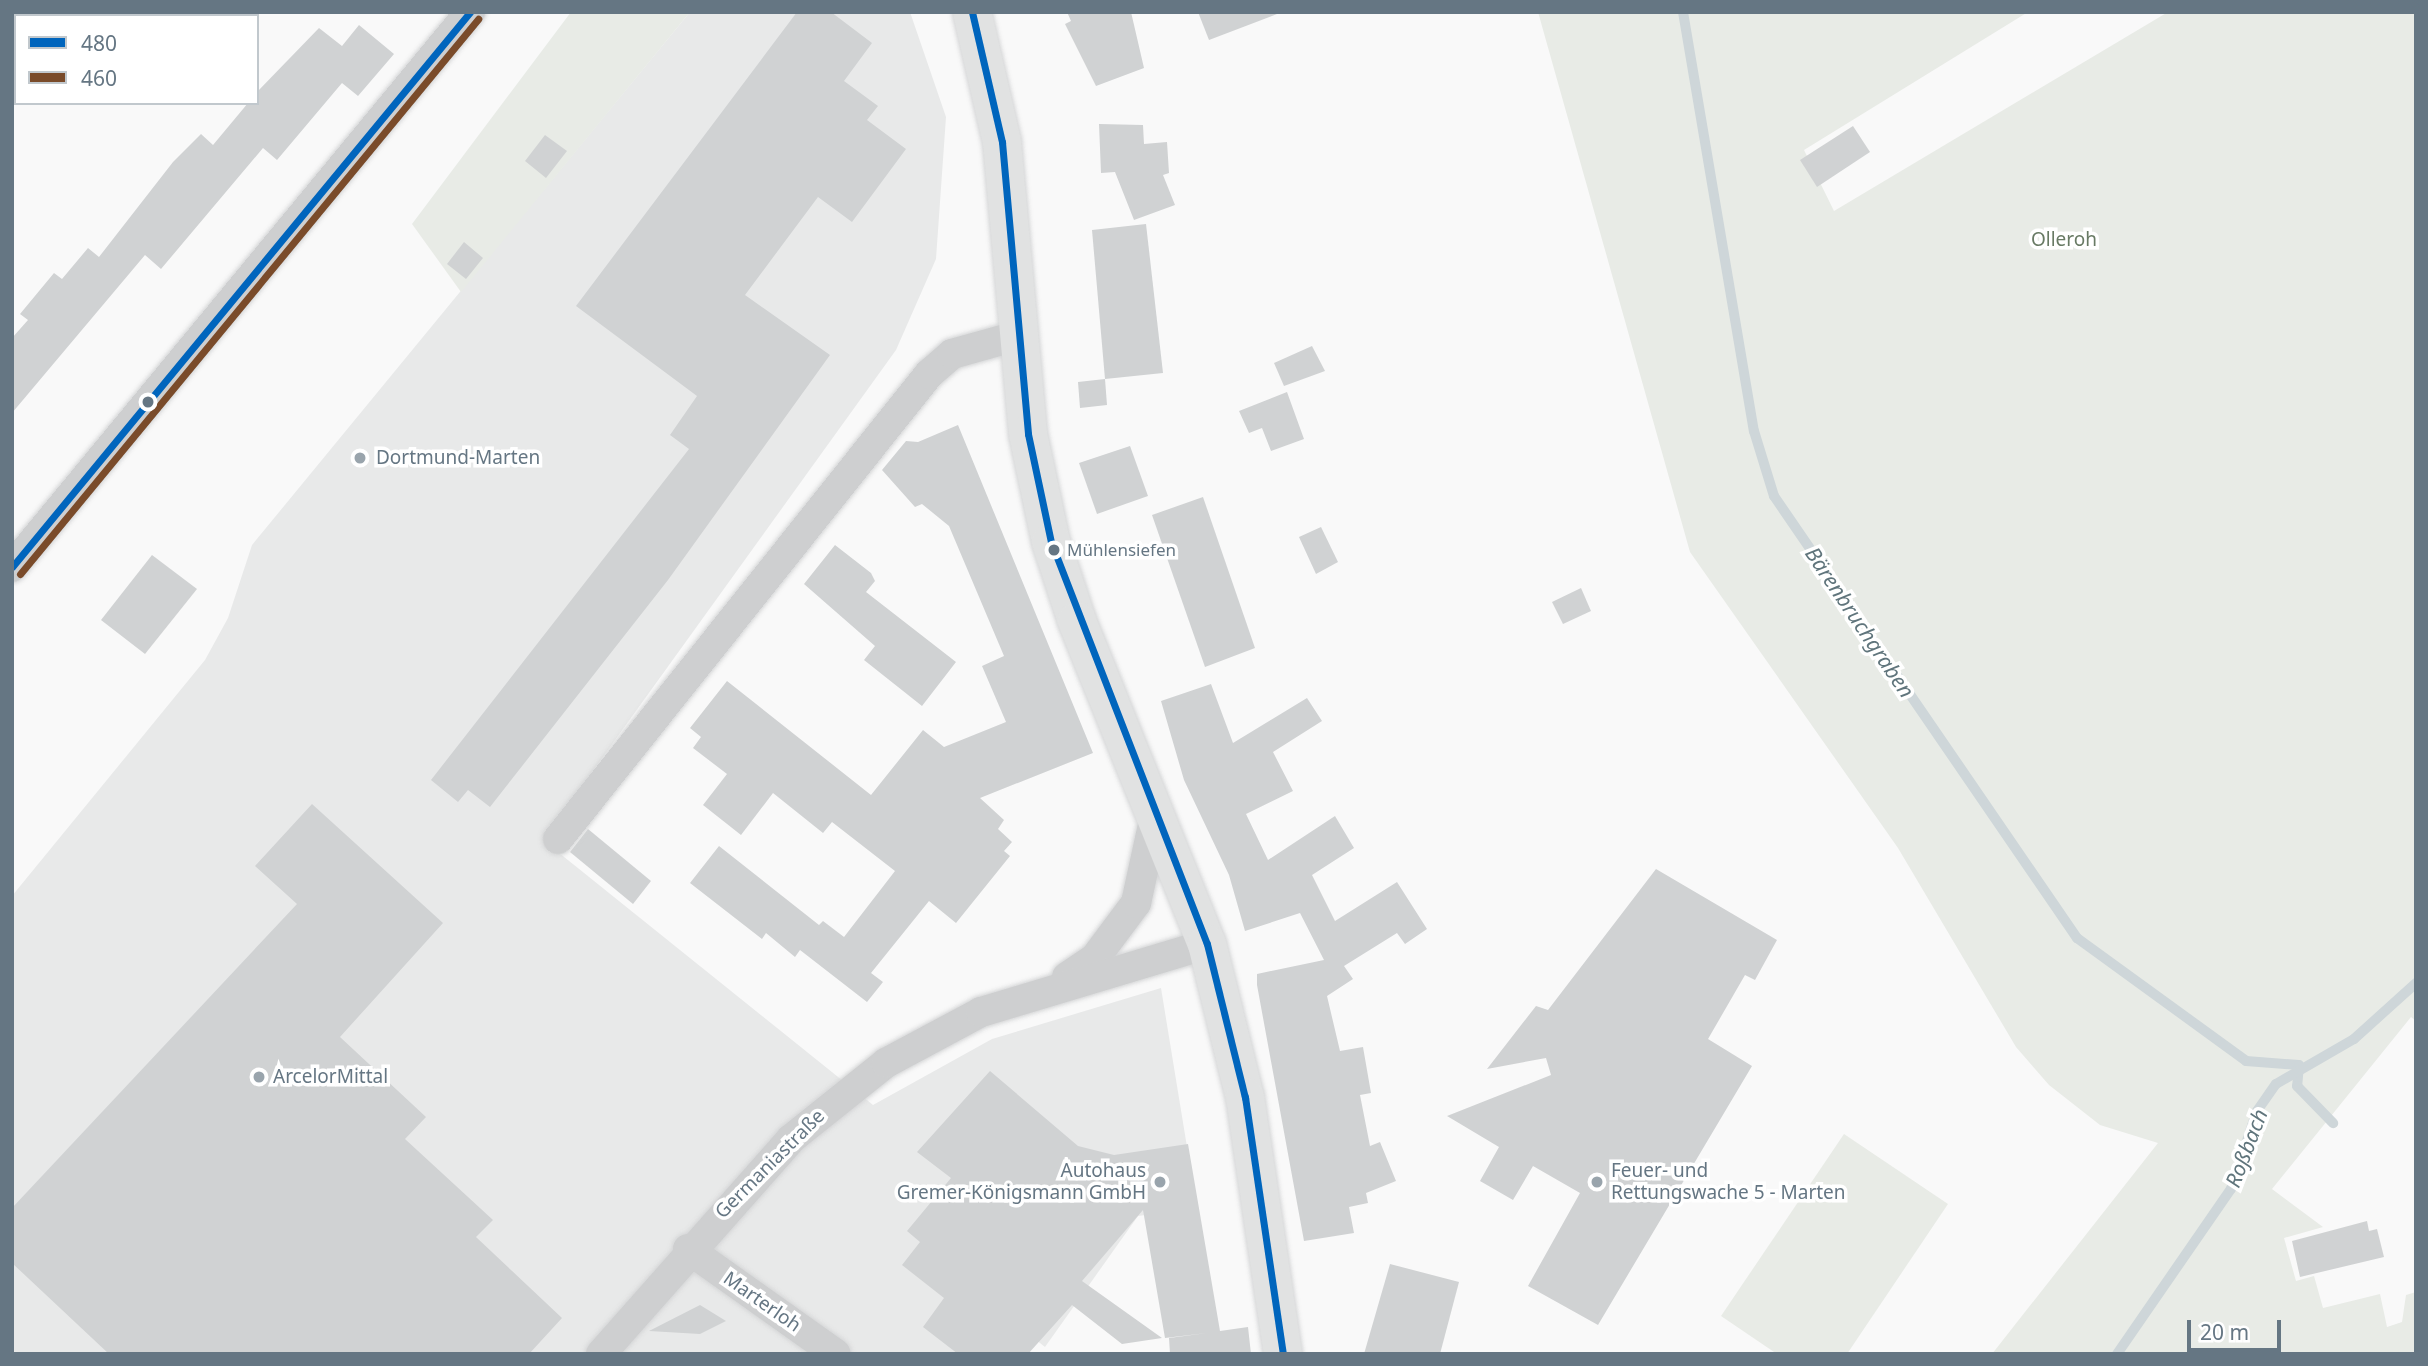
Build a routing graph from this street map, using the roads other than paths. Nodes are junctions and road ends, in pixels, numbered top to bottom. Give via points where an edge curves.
1 (470, 12) edge
2 (972, 12) edge
3 (1020, 335) junction
4 (12, 566) edge
5 (1156, 809) junction
6 (558, 838) dead end
7 (1207, 944) junction
8 (1054, 987) junction
9 (688, 1249) junction
10 (601, 1354) edge
11 (836, 1354) edge
12 (1283, 1354) edge

1 - 4 street
2 - 3 main road via 1002,142
3 - 5 main road via 1028,434 1055,553
3 - 6 street via 953,354 929,374
5 - 7 main road
5 - 8 street, Germaniastraße via 1150,859 1136,903 1095,958
7 - 8 street, Germaniastraße
7 - 12 main road via 1245,1097
8 - 9 street, Germaniastraße via 981,1012 886,1063 790,1139
9 - 10 street, Germaniastraße
9 - 11 street, Marterloh

